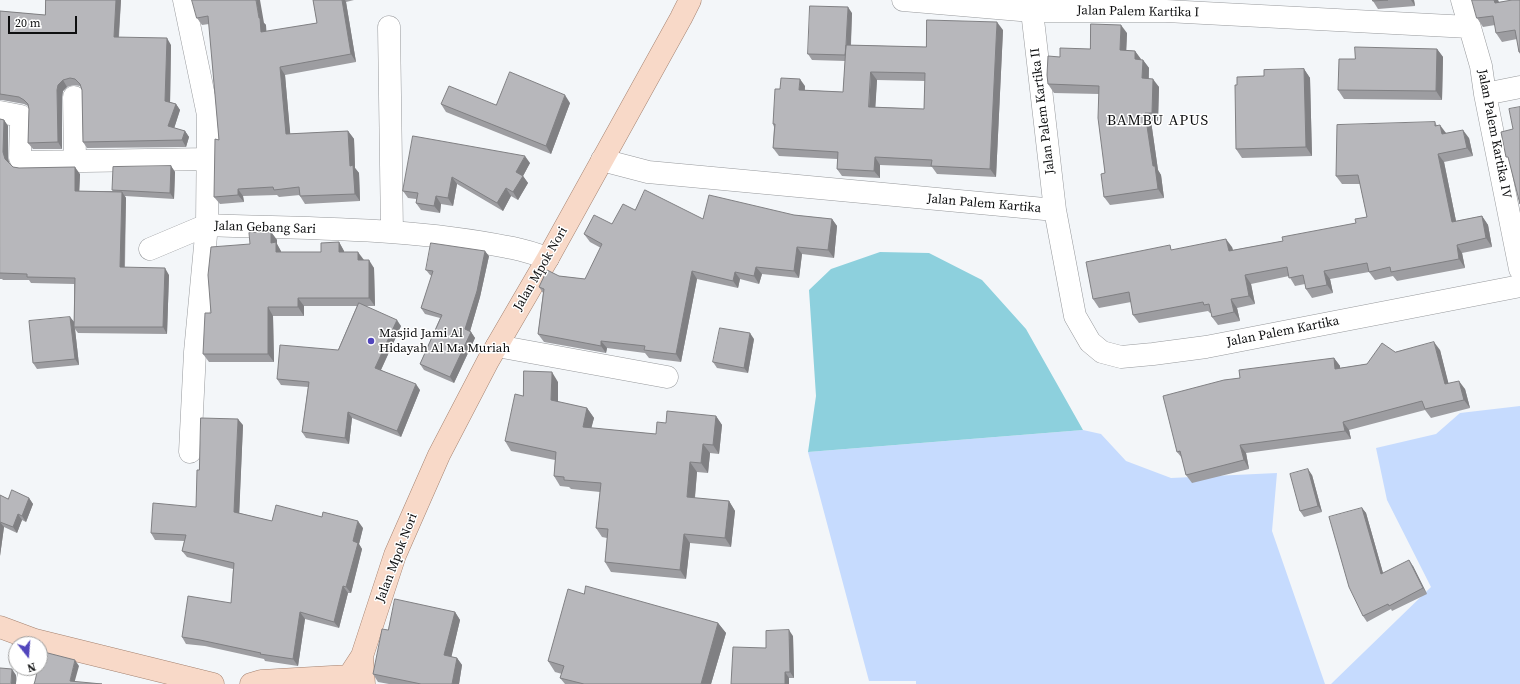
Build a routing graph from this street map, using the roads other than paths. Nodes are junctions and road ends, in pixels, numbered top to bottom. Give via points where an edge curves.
1 (184, 0) edge
2 (690, 0) edge
3 (903, 0) edge
4 (1462, 0) edge
5 (1166, 5) edge
6 (1032, 11) junction
7 (389, 27) dead end
8 (1469, 27) junction
9 (1520, 87) edge
10 (1485, 94) junction
11 (74, 98) dead end
12 (0, 112) edge
13 (208, 159) junction
14 (602, 160) junction
15 (75, 161) junction
16 (1055, 210) junction
17 (206, 225) junction
18 (392, 232) junction
19 (150, 249) dead end
20 (548, 258) junction
21 (1520, 270) edge
22 (1520, 286) edge
23 (497, 346) junction
24 (667, 377) dead end
25 (190, 452) dead end
26 (0, 627) edge
27 (20, 636) edge
28 (48, 645) edge
29 (353, 681) edge
30 (213, 684) edge
31 (251, 684) edge

1 - 13 street, Jalan Gebang Sari via 208,115
2 - 14 main road, Jalan Mpok Nori
3 - 6 street, Jalan Palem Kartika I
4 - 8 street, Jalan Palem Kartika IV
5 - 6 street, Jalan Palem Kartika I
5 - 8 street, Jalan Palem Kartika I
6 - 16 street, Jalan Palem Kartika II
7 - 18 street
8 - 10 street, Jalan Palem Kartika IV via 1481,66
9 - 10 street
10 - 21 street, Jalan Palem Kartika IV
11 - 15 street
12 - 15 street via 21,116 22,161
13 - 15 street
13 - 17 street, Jalan Gebang Sari
14 - 16 street, Jalan Palem Kartika via 648,172
14 - 20 main road, Jalan Mpok Nori
16 - 22 street, Jalan Palem Kartika via 1075,316 1090,342 1102,352 1121,357 1206,347
17 - 18 street, Jalan Gebang Sari
17 - 19 street
17 - 25 street via 195,352
18 - 20 street, Jalan Gebang Sari via 461,239 508,247
20 - 23 main road, Jalan Mpok Nori
23 - 24 street
23 - 29 main road, Jalan Mpok Nori via 439,455 395,555
26 - 27 main road
28 - 30 main road
29 - 31 main road via 261,681

